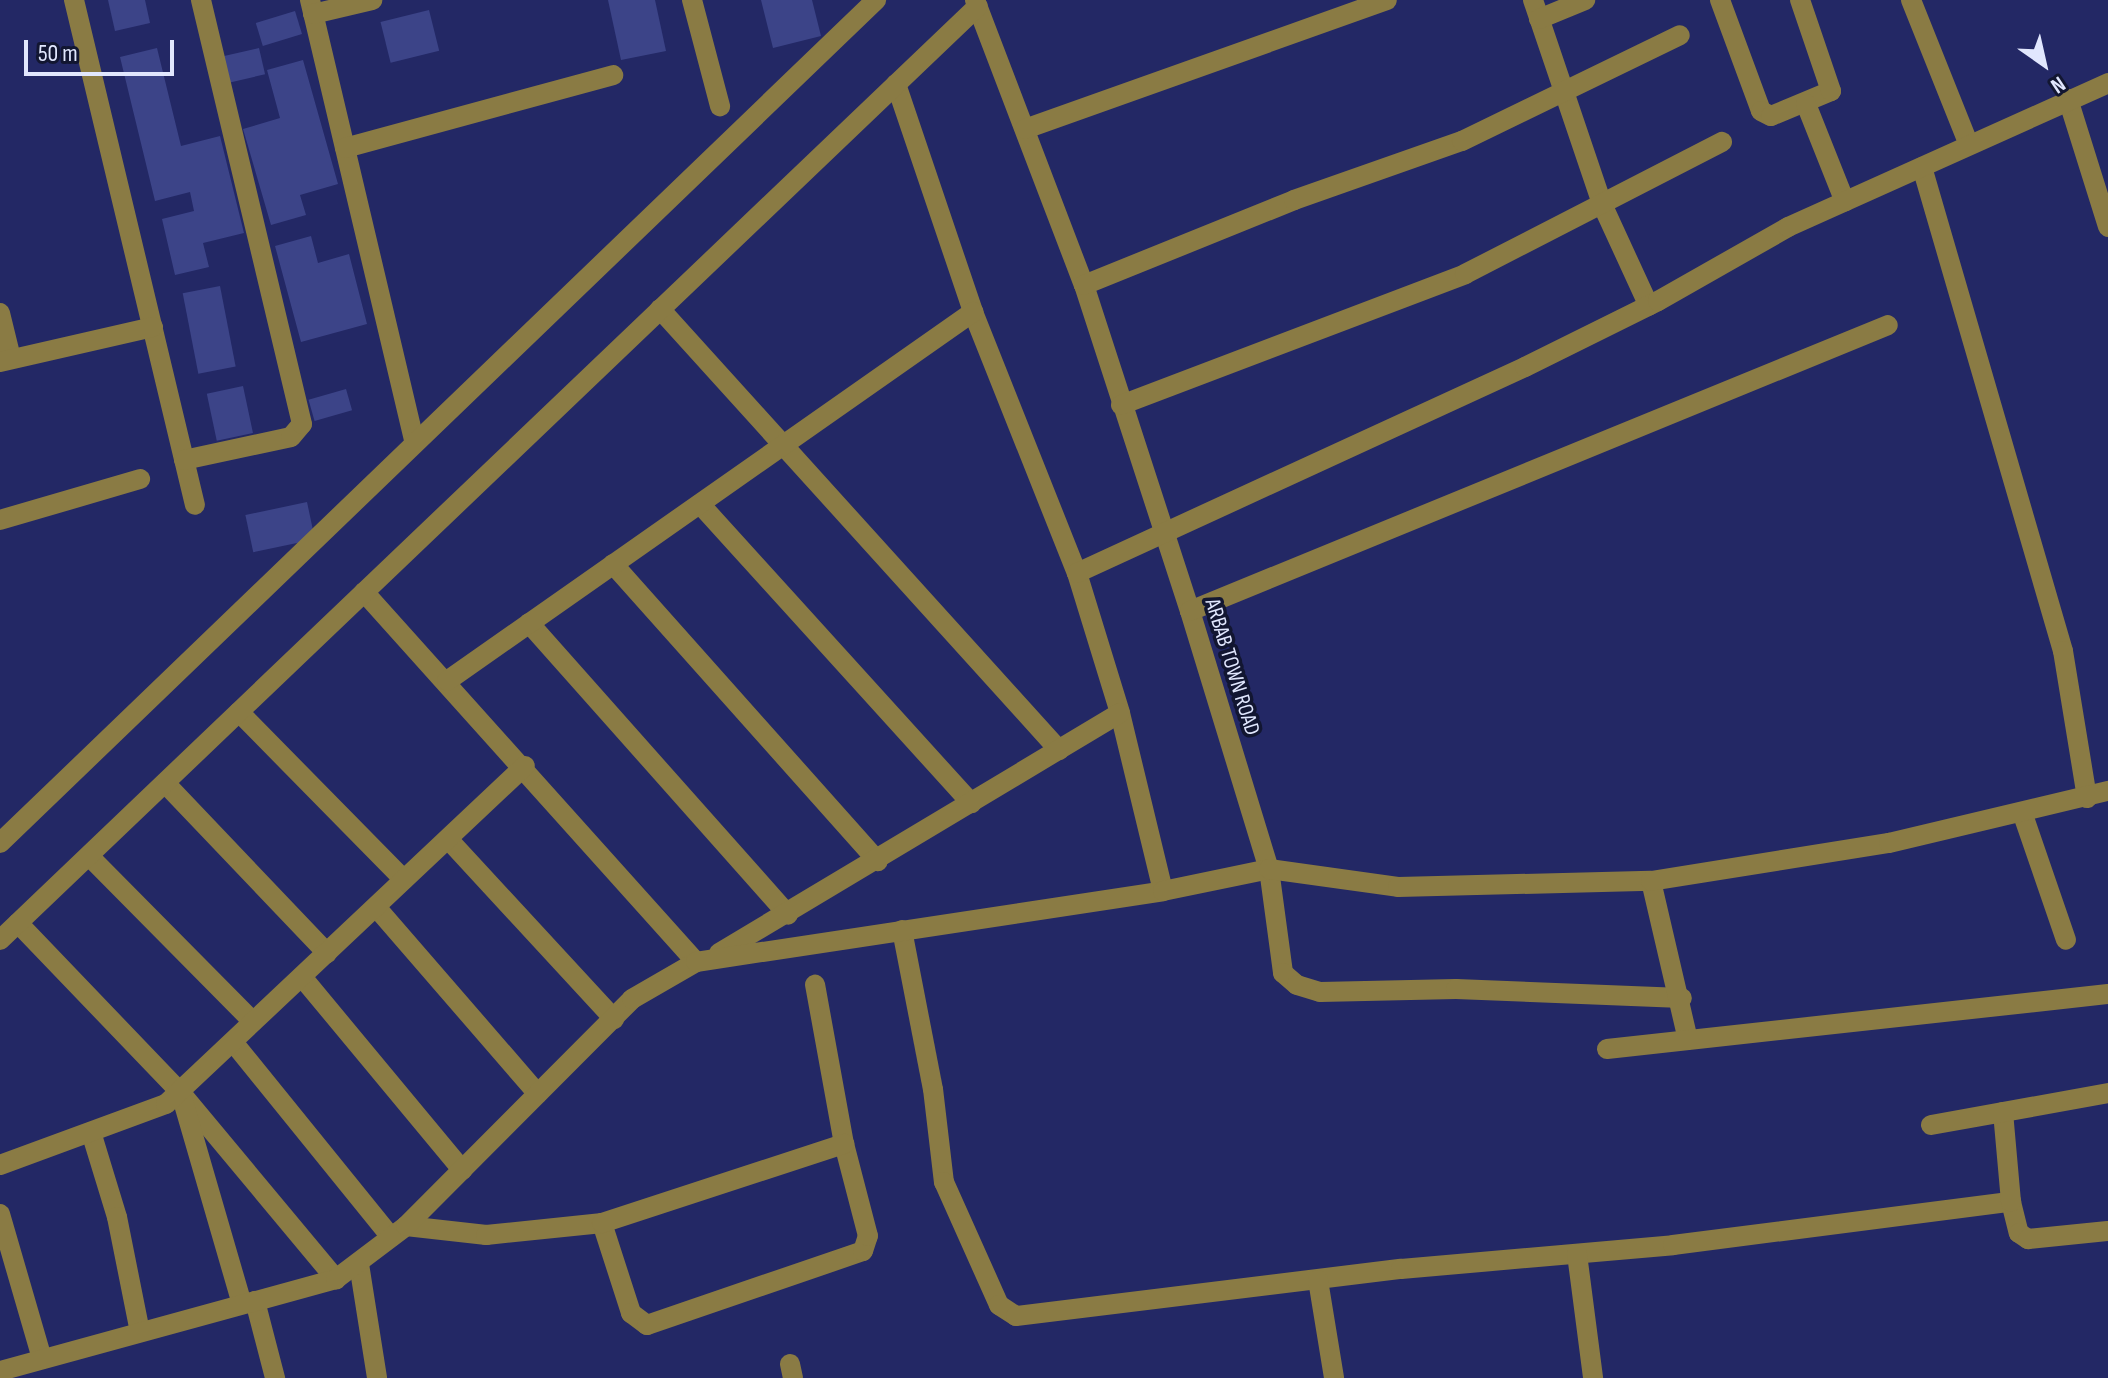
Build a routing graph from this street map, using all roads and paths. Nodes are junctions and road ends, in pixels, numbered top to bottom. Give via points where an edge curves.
1 (74, 0) edge
2 (201, 0) edge
3 (372, 0) edge
4 (692, 0) edge
5 (876, 0) edge
6 (1387, 0) edge
7 (1585, 0) edge
8 (1720, 0) edge
9 (1800, 0) edge
10 (1911, 0) edge
11 (976, 3) edge
12 (312, 7) edge
13 (1536, 9) edge
14 (1680, 35) dead end
15 (613, 75) dead end
16 (2108, 83) edge
17 (896, 84) junction
18 (1564, 92) junction
19 (2068, 99) junction
20 (1806, 104) junction
21 (720, 106) dead end
22 (1025, 129) junction
23 (1722, 142) dead end
24 (1969, 145) junction
25 (345, 148) junction
26 (1922, 167) junction
27 (1845, 202) junction
28 (1602, 204) junction
29 (2108, 227) edge
30 (1084, 285) junction
31 (1649, 306) junction
32 (660, 309) junction
33 (973, 312) junction
34 (0, 313) edge
35 (1888, 325) dead end
36 (153, 327) junction
37 (6, 360) edge
38 (1121, 405) junction
39 (415, 443) junction
40 (782, 446) junction
41 (184, 460) junction
42 (140, 479) dead end
43 (700, 504) junction
44 (195, 505) dead end
45 (0, 520) edge
46 (1162, 533) junction
47 (613, 564) junction
48 (1077, 573) junction
49 (364, 592) junction
50 (1190, 611) junction
51 (529, 623) junction
52 (447, 681) junction
53 (239, 712) junction
54 (1120, 713) junction
55 (1059, 750) junction
56 (525, 766) junction
57 (165, 783) junction
58 (2108, 791) edge
59 (2087, 798) junction
60 (971, 803) junction
61 (2022, 812) junction
62 (448, 839) junction
63 (0, 843) edge
64 (89, 856) junction
65 (878, 861) junction
66 (1269, 869) junction
67 (404, 880) junction
68 (1651, 881) junction
69 (1163, 891) junction
70 (376, 907) junction
71 (788, 915) junction
72 (18, 923) junction
73 (902, 930) junction
74 (0, 940) edge
75 (2066, 940) dead end
76 (327, 953) junction
77 (700, 961) junction
78 (302, 977) junction
79 (815, 985) dead end
80 (2108, 994) edge
81 (1682, 998) junction
82 (614, 1019) junction
83 (253, 1022) junction
84 (1688, 1040) junction
85 (233, 1042) junction
86 (1607, 1049) dead end
87 (180, 1092) junction
88 (2108, 1093) edge
89 (538, 1094) junction
90 (2003, 1112) junction
91 (1931, 1125) dead end
92 (91, 1132) junction
93 (844, 1144) junction
94 (0, 1165) edge
95 (462, 1170) junction
96 (2011, 1202) junction
97 (0, 1214) edge
98 (602, 1223) junction
99 (2108, 1231) edge
100 (398, 1232) junction
101 (1577, 1254) junction
102 (359, 1264) junction
103 (336, 1279) junction
104 (1318, 1280) junction
105 (248, 1303) junction
106 (140, 1332) junction
107 (42, 1359) junction
108 (0, 1371) edge
109 (275, 1378) edge
110 (377, 1378) edge
111 (1334, 1378) edge
112 (1593, 1378) edge

1 - 36 street
2 - 41 street via 302,424 291,437
3 - 12 street
4 - 21 street
5 - 39 street
6 - 22 street
7 - 13 street
8 - 20 street via 1761,111 1771,116
9 - 20 street via 1831,91
10 - 24 street
11 - 17 street
11 - 22 street, ARBAB TOWN ROAD
12 - 25 street
13 - 18 street
14 - 18 street
15 - 25 street
16 - 19 street
17 - 32 street
17 - 33 street
18 - 28 street
18 - 30 street via 1462,141 1294,200
19 - 24 street
19 - 29 street
20 - 27 street
22 - 30 street, ARBAB TOWN ROAD
23 - 28 street
24 - 26 street
25 - 39 street
26 - 27 street
26 - 59 street via 2063,651
27 - 31 street via 1788,227
28 - 31 street
28 - 38 street via 1465,274
30 - 38 street, ARBAB TOWN ROAD
31 - 46 street
32 - 40 street
32 - 49 street
33 - 40 street
33 - 48 street
34 - 37 street
35 - 50 street
36 - 37 street
36 - 41 street
38 - 46 street, ARBAB TOWN ROAD
39 - 63 street
40 - 43 street
40 - 55 street
41 - 44 street
42 - 45 street
43 - 47 street
43 - 60 street
46 - 48 street
46 - 50 street, ARBAB TOWN ROAD
47 - 51 street
47 - 65 street
48 - 54 street
49 - 52 street
49 - 53 street
50 - 66 street, ARBAB TOWN ROAD
51 - 52 street
51 - 71 street
52 - 56 street
53 - 57 street
53 - 67 street
54 - 55 street
54 - 69 street
55 - 60 street
56 - 62 street
56 - 77 street
57 - 64 street
57 - 76 street
58 - 59 street
59 - 61 street
60 - 65 street
61 - 68 street via 1889,843
61 - 75 street
62 - 67 street
62 - 82 street
64 - 72 street
64 - 83 street
65 - 71 street
66 - 68 street via 1398,887
66 - 69 street
66 - 81 street, ARBAB TOWN ROAD via 1279,967 1297,985 1320,992 1456,989
67 - 70 street
68 - 81 street
69 - 73 street
70 - 76 street
70 - 89 street
71 - 77 street
72 - 74 street
72 - 87 street
73 - 77 street
73 - 104 street via 933,1089 944,1182 999,1305 1016,1316 1062,1313
76 - 78 street
77 - 82 street via 666,976
78 - 83 street
78 - 95 street
79 - 93 street
80 - 84 street
81 - 84 street
82 - 89 street
83 - 85 street
84 - 86 street
85 - 87 street
85 - 100 street
87 - 92 street via 166,1104
87 - 103 street
87 - 105 street
88 - 90 street
89 - 95 street
90 - 91 street
90 - 96 street
92 - 94 street
92 - 106 street via 117,1217
93 - 98 street
93 - 98 street via 868,1236 863,1251 831,1266 647,1325 631,1313
95 - 100 street
96 - 99 street via 2019,1233 2028,1239
96 - 101 street
97 - 107 street
98 - 100 street via 486,1235
100 - 102 street
101 - 104 street
101 - 112 street
102 - 103 street
102 - 110 street
103 - 105 street
104 - 111 street
105 - 106 street
105 - 109 street
106 - 107 street
107 - 108 street

